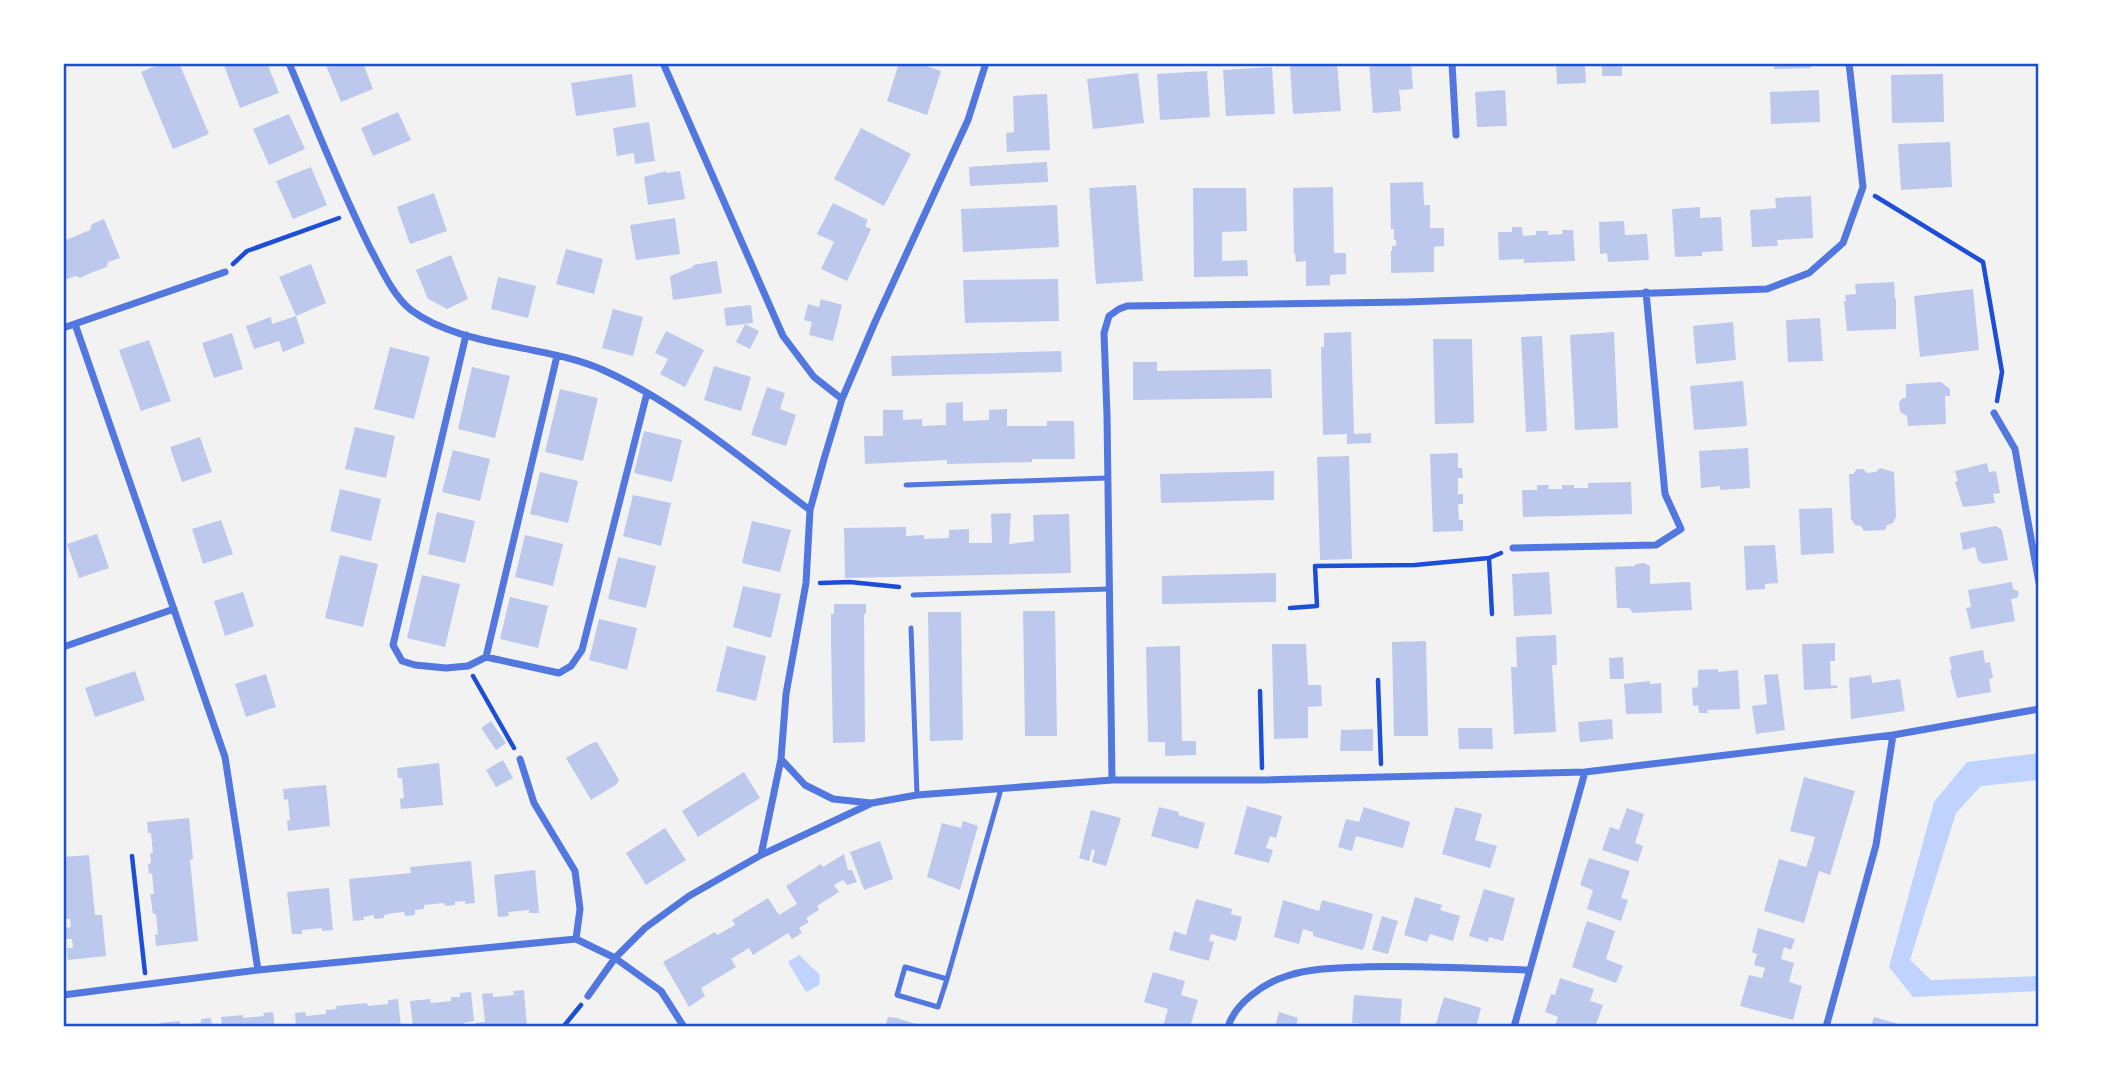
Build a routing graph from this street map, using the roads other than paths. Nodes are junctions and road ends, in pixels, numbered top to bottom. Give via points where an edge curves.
1 (289, 63) edge
2 (663, 63) edge
3 (986, 63) edge
4 (1452, 63) edge
5 (1849, 63) edge
6 (1456, 135) dead end
7 (225, 271) road end
8 (1646, 292) junction
9 (75, 324) junction
10 (63, 328) edge
11 (466, 335) junction
12 (557, 356) junction
13 (647, 393) junction
14 (842, 399) junction
15 (1994, 413) road end
16 (1107, 478) junction
17 (906, 485) dead end
18 (810, 510) junction
19 (1513, 548) road end
20 (2039, 583) edge
21 (1109, 589) junction
22 (913, 595) dead end
23 (174, 609) junction
24 (911, 628) dead end
25 (63, 647) edge
26 (485, 657) junction
27 (2039, 709) edge
28 (1893, 735) junction
29 (520, 759) road end
30 (781, 759) junction
31 (1585, 772) junction
32 (1112, 780) junction
33 (1001, 789) junction
34 (917, 795) junction
35 (872, 803) junction
36 (761, 855) junction
37 (576, 939) junction
38 (615, 958) junction
39 (258, 970) junction
40 (1530, 970) junction
41 (947, 979) junction
42 (63, 995) edge
43 (588, 996) road end
44 (684, 1027) edge
45 (1228, 1027) edge
46 (1514, 1027) edge
47 (1826, 1027) edge

1 - 11 street via 352,213 387,281 410,309
2 - 14 street via 783,336 814,376
3 - 14 street via 968,120
4 - 6 street
5 - 8 street via 1863,187 1843,243 1809,273 1767,289
7 - 9 street
8 - 16 street via 1406,302 1127,306 1109,316 1104,333
8 - 19 street via 1665,494 1681,529 1656,545
9 - 10 street
9 - 23 street
11 - 12 street
11 - 26 street via 393,645 402,661 415,665 468,666
12 - 13 street via 602,370
12 - 26 street
13 - 18 street
13 - 26 street via 582,650 572,666 559,673
14 - 18 street
15 - 20 street via 2015,449
16 - 17 lane
16 - 21 street
18 - 30 street via 806,583 786,694
21 - 22 lane
21 - 32 street
23 - 25 street
23 - 39 street via 225,757
24 - 34 lane
27 - 28 street
28 - 31 street
28 - 47 street via 1877,845
29 - 37 street via 534,803 575,871 580,909
30 - 35 street via 806,785 833,799
30 - 36 street
31 - 32 street
31 - 40 street
32 - 33 street
33 - 34 street
33 - 41 lane
34 - 35 street
35 - 36 street
36 - 38 street via 689,896
37 - 38 street
37 - 39 street
38 - 43 street
38 - 44 street via 661,991
39 - 42 street
40 - 45 street via 1315,969 1258,989 1231,1016
40 - 46 street
41 - 41 lane via 905,967 897,995 938,1007

